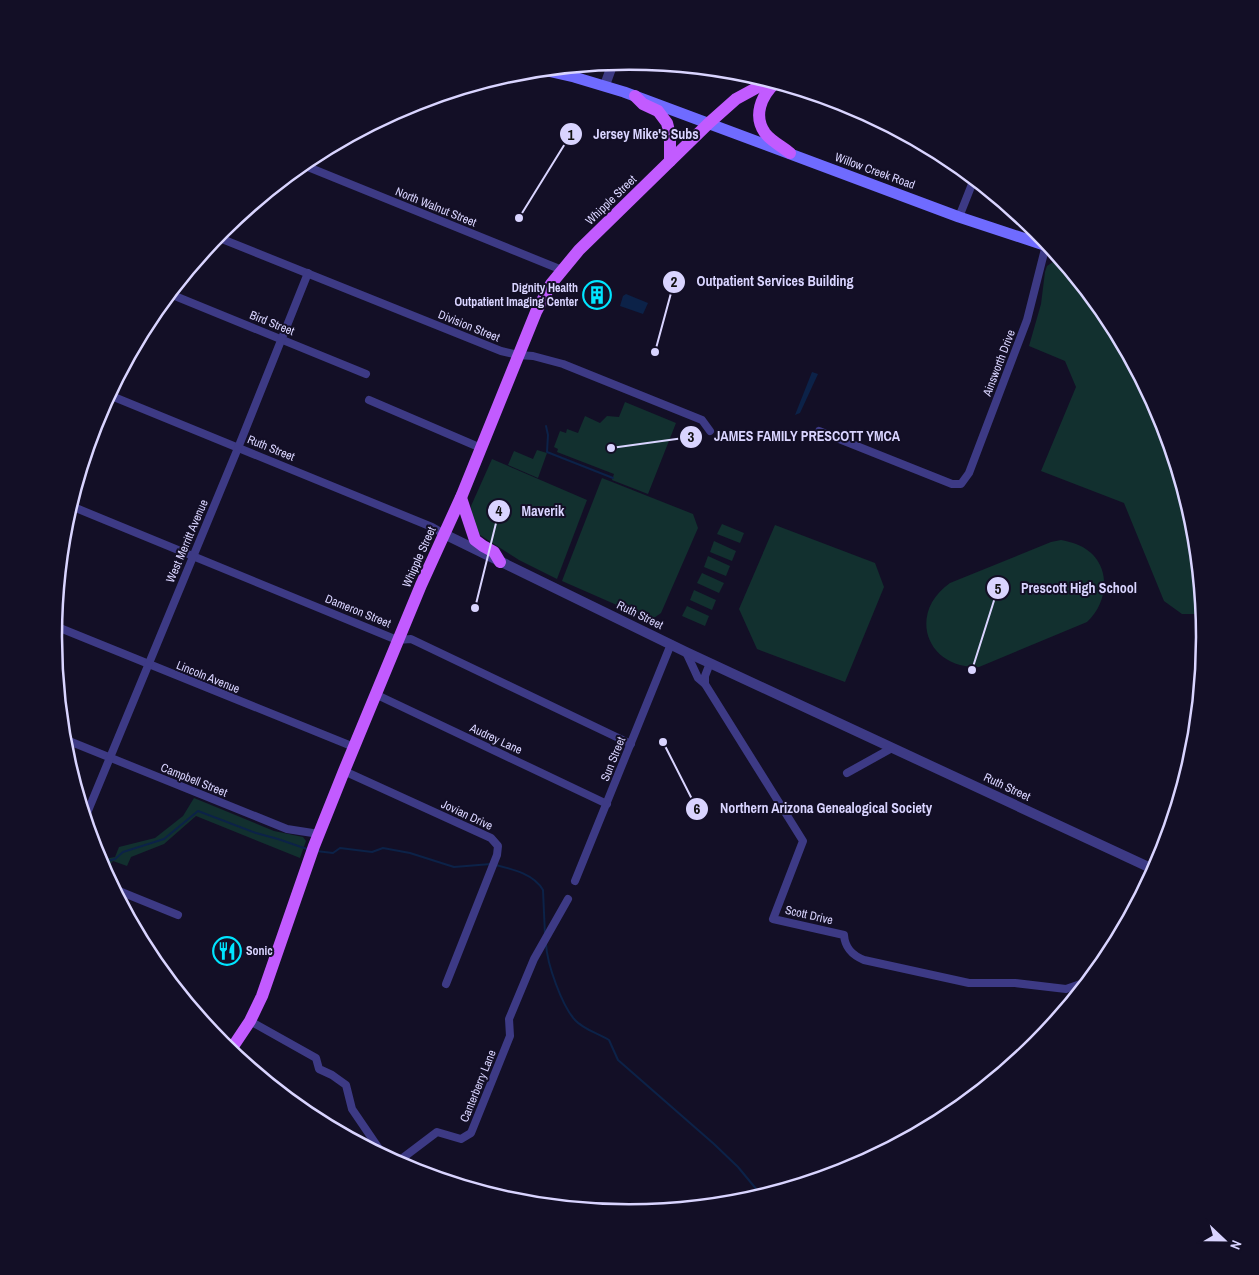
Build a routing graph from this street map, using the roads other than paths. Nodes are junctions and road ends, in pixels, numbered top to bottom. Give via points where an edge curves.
1 (610, 71) edge
2 (561, 75) edge
3 (605, 85) junction
4 (760, 86) edge
5 (770, 89) edge
6 (635, 96) junction
7 (709, 123) junction
8 (790, 153) junction
9 (670, 161) junction
10 (311, 168) edge
11 (972, 186) edge
12 (960, 217) junction
13 (226, 240) edge
14 (1034, 241) edge
15 (1046, 254) edge
16 (562, 270) junction
17 (308, 273) junction
18 (177, 297) edge
19 (281, 339) junction
20 (518, 355) junction
21 (366, 374) dead end
22 (116, 398) edge
23 (370, 400) dead end
24 (710, 432) dead end
25 (819, 432) dead end
26 (238, 448) junction
27 (481, 448) junction
28 (461, 498) junction
29 (77, 509) edge
30 (444, 534) junction
31 (193, 556) junction
32 (500, 562) junction
33 (62, 629) edge
34 (398, 640) junction
35 (671, 644) junction
36 (686, 652) junction
37 (710, 663) junction
38 (148, 665) junction
39 (705, 684) junction
40 (376, 694) junction
41 (72, 742) edge
42 (631, 744) junction
43 (354, 747) junction
44 (892, 748) junction
45 (109, 758) junction
46 (344, 771) junction
47 (847, 773) dead end
48 (607, 804) junction
49 (90, 809) edge
50 (319, 834) junction
51 (1147, 867) edge
52 (575, 882) dead end
53 (124, 893) edge
54 (568, 900) dead end
55 (178, 915) dead end
56 (446, 984) dead end
57 (1078, 984) edge
58 (250, 1021) junction
59 (235, 1044) edge
60 (376, 1145) edge
61 (404, 1157) edge

1 - 3 street
2 - 3 main road, Willow Creek Road
3 - 6 main road, Willow Creek Road
4 - 7 main road, Whipple Street via 736,100
5 - 8 main road via 762,99 759,117 766,134
6 - 7 main road, Willow Creek Road
6 - 9 main road via 658,111 667,123
7 - 8 main road, Willow Creek Road
7 - 9 main road, Whipple Street
8 - 12 main road, Willow Creek Road
9 - 16 main road, Whipple Street
10 - 16 street, North Walnut Street
11 - 12 street
12 - 14 main road, Willow Creek Road
13 - 17 street, Division Street
15 - 25 street, Ainsworth Drive via 1028,320 969,473 961,484 952,484
16 - 20 main road, Whipple Street via 536,312
17 - 19 street, West Merritt Avenue
17 - 20 street, Division Street
18 - 19 street, Bird Street
19 - 21 street, Bird Street
19 - 26 street, West Merritt Avenue
20 - 24 street, Division Street via 533,356 587,373 702,420
20 - 27 main road, Whipple Street
22 - 26 street, Ruth Street
23 - 27 street
26 - 30 street, Ruth Street
26 - 31 street, West Merritt Avenue
27 - 28 main road, Whipple Street
28 - 30 main road, Whipple Street
28 - 32 main road via 475,540 494,552
29 - 31 street, Dameron Street
30 - 32 street, Ruth Street
30 - 34 main road, Whipple Street
31 - 34 street, Dameron Street
31 - 38 street, West Merritt Avenue
32 - 35 street, Ruth Street
33 - 38 street, Lincoln Avenue
34 - 40 main road, Whipple Street
34 - 42 street, Dameron Street via 411,639
35 - 36 street, Ruth Street
35 - 42 street, Sun Street
36 - 37 street, Ruth Street
36 - 39 street, Scott Drive via 698,678
37 - 39 street
37 - 44 street, Ruth Street
38 - 43 street, Lincoln Avenue
38 - 45 street, West Merritt Avenue
39 - 57 street, Scott Drive via 803,841 773,919 844,935 852,955 864,960 968,983 1015,983 1066,989
40 - 43 main road, Whipple Street
40 - 48 street, Audrey Lane
41 - 45 street, Campbell Street
42 - 48 street, Sun Street
43 - 46 main road, Whipple Street
44 - 47 street
44 - 51 street, Ruth Street
45 - 49 street, West Merritt Avenue
45 - 50 street, Campbell Street via 287,829
46 - 50 main road, Whipple Street
46 - 56 street, Jovian Drive via 491,838 498,846
48 - 52 street, Sun Street
50 - 58 main road, Whipple Street via 262,996
53 - 55 street
54 - 61 street, Canterberry Lane via 534,959 509,1019 510,1036 470,1133 462,1138 437,1132
58 - 59 main road, Whipple Street
58 - 60 street via 316,1058 319,1070 346,1085 352,1109

